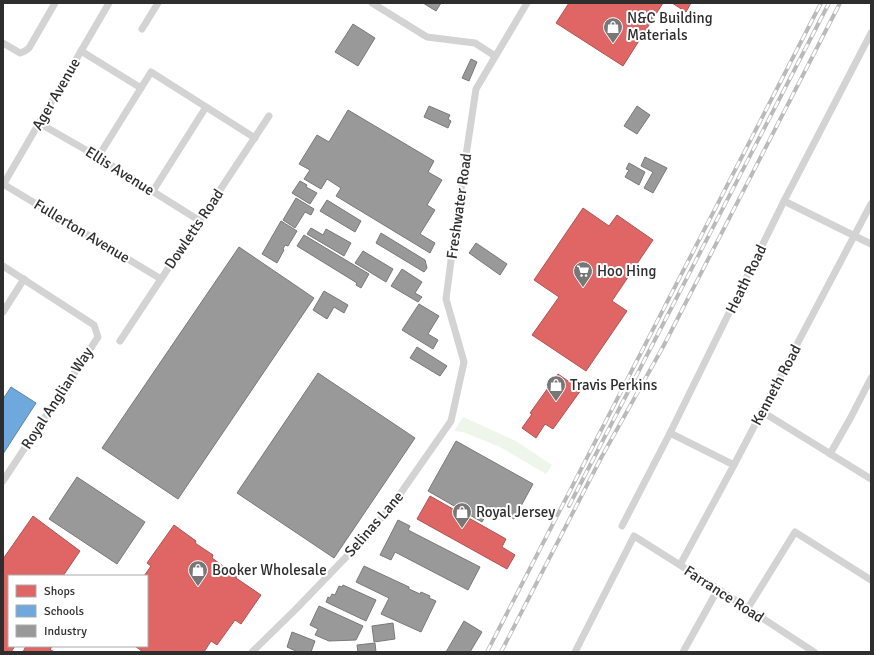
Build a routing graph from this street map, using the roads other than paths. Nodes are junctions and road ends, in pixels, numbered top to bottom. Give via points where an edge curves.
1 (55, 3) edge
2 (109, 3) edge
3 (158, 3) edge
4 (372, 3) edge
5 (527, 3) edge
6 (142, 29) dead end
7 (871, 34) edge
8 (3, 43) edge
9 (81, 51) junction
10 (495, 56) junction
11 (141, 88) junction
12 (206, 106) junction
13 (269, 116) dead end
14 (39, 122) junction
15 (255, 138) junction
16 (98, 157) junction
17 (3, 184) edge
18 (153, 191) junction
19 (784, 201) junction
20 (871, 204) edge
21 (200, 221) junction
22 (854, 235) junction
23 (871, 244) edge
24 (3, 266) edge
25 (24, 279) junction
26 (161, 279) junction
27 (3, 312) edge
28 (120, 341) dead end
29 (871, 378) edge
30 (761, 412) junction
31 (451, 421) joint
32 (670, 433) junction
33 (830, 454) junction
34 (734, 465) junction
35 (871, 479) edge
36 (3, 481) edge
37 (622, 526) dead end
38 (680, 565) junction
39 (871, 580) edge
40 (718, 589) junction
41 (748, 608) junction
42 (802, 649) edge
43 (252, 652) edge
44 (575, 652) edge
45 (683, 652) edge
46 (814, 652) edge

1 - 8 street via 30,48 20,53
2 - 9 street, Ager Avenue
3 - 6 street
4 - 10 street via 427,37 474,43
5 - 10 street, Freshwater Road
7 - 19 street, Heath Road
9 - 11 street
9 - 14 street, Ager Avenue
10 - 31 street, Freshwater Road via 476,89 446,299 464,362
11 - 12 street via 151,72
11 - 16 street
12 - 15 street
12 - 18 street
13 - 15 street, Dowletts Road
14 - 16 street, Ellis Avenue
14 - 17 street, Ager Avenue
15 - 21 street, Dowletts Road
16 - 18 street, Ellis Avenue
17 - 26 street, Fullerton Avenue
18 - 21 street, Ellis Avenue
19 - 22 street
19 - 32 street, Heath Road
20 - 22 street, Kenneth Road
21 - 26 street, Dowletts Road
22 - 23 street
22 - 30 street, Kenneth Road
24 - 25 street, Royal Anglian Way
25 - 27 street
25 - 36 street, Royal Anglian Way via 94,324 98,337
26 - 28 street, Dowletts Road
29 - 33 street
30 - 33 street
30 - 34 street, Kenneth Road
31 - 43 street, Selinas Lane via 392,507
32 - 34 street
32 - 37 street, Heath Road
33 - 35 street
34 - 38 street, Kenneth Road
38 - 40 street, Farrance Road
38 - 44 street, Farrance Road via 634,536
39 - 41 street via 795,532
40 - 41 street, Farrance Road
40 - 45 street
41 - 42 street, Farrance Road
42 - 46 street, Farrance Road

